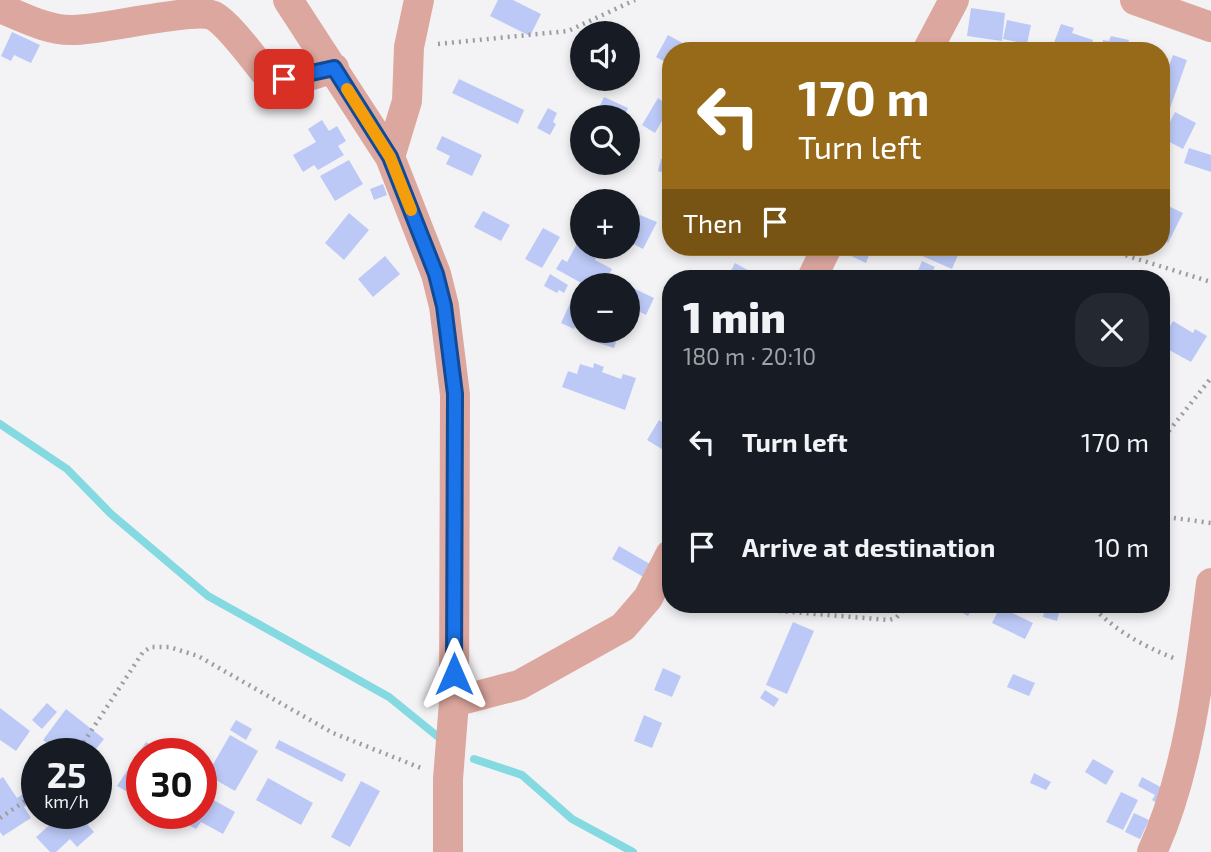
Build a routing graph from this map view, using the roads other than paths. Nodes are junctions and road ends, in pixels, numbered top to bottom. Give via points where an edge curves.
1 (288, 0) edge
2 (419, 0) edge
3 (954, 0) edge
4 (1135, 0) edge
5 (0, 8) edge
6 (1211, 27) edge
7 (932, 42) edge
8 (334, 68) junction
9 (390, 157) junction
10 (662, 571) edge
11 (1211, 583) edge
12 (454, 702) junction
13 (448, 852) edge
14 (1152, 852) edge

1 - 8 street
2 - 9 street via 409,47 407,101
3 - 7 street
4 - 6 street
5 - 8 street via 51,28 70,30 208,13 221,21 275,80
8 - 9 street
9 - 12 street via 436,274 449,339 455,394
10 - 12 street via 648,598 623,627 519,685
11 - 14 street via 1201,669 1171,804
12 - 13 street

